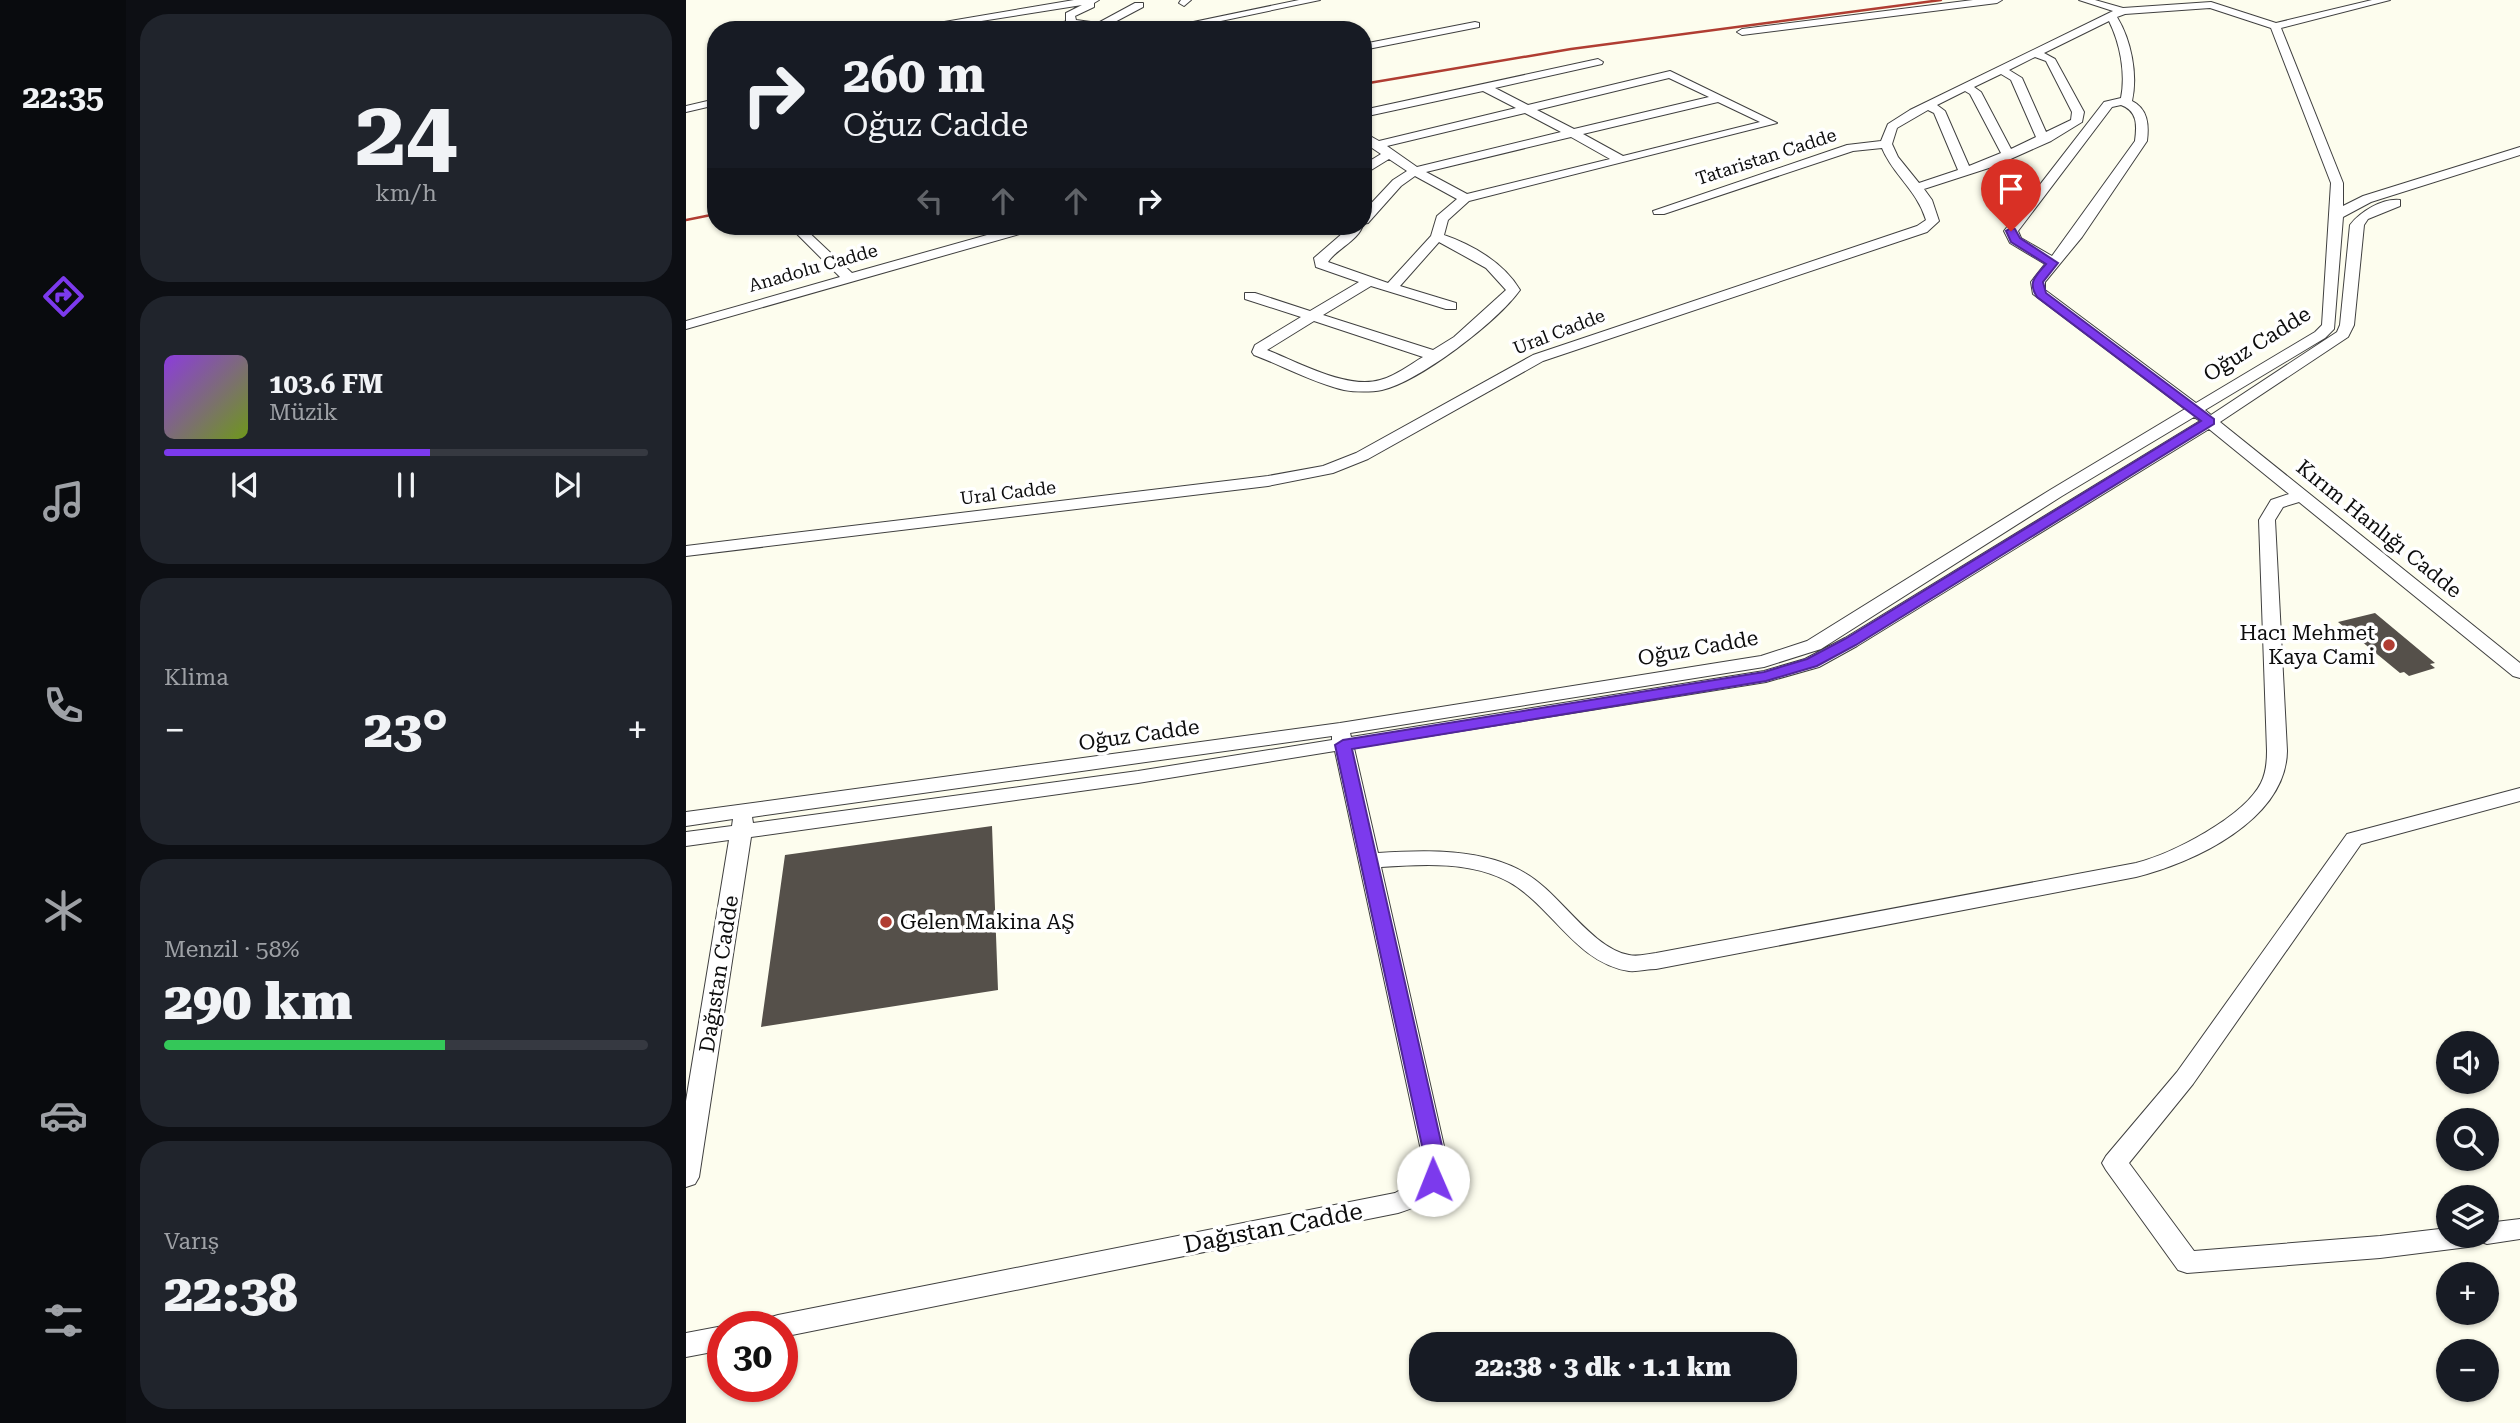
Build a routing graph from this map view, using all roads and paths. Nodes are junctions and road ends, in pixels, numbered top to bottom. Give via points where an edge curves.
1 (1094, 0) edge
2 (1106, 0) edge
3 (1243, 0) edge
4 (1315, 0) edge
5 (1997, 0) edge
6 (2084, 0) edge
7 (2385, 0) edge
8 (2204, 3) edge
9 (1139, 5) dead end
10 (1258, 5) edge
11 (2117, 13) junction
12 (960, 21) edge
13 (1070, 21) edge
14 (1109, 21) edge
15 (1208, 21) edge
16 (1475, 25) dead end
17 (2275, 26) junction
18 (1742, 32) dead end
19 (1372, 45) edge
20 (2036, 53) junction
21 (1598, 62) dead end
22 (2002, 70) junction
23 (1483, 86) junction
24 (1965, 87) junction
25 (1720, 98) junction
26 (2126, 102) junction
27 (707, 104) edge
28 (1928, 105) junction
29 (686, 109) edge
30 (1531, 110) junction
31 (1372, 112) edge
32 (1575, 134) junction
33 (2048, 138) junction
34 (1372, 141) edge
35 (1886, 144) junction
36 (1378, 145) junction
37 (2520, 151) edge
38 (1391, 154) junction
39 (2012, 154) junction
40 (1622, 160) junction
41 (2520, 161) edge
42 (1372, 163) edge
43 (1415, 171) junction
44 (1968, 172) junction
45 (1376, 185) edge
46 (2340, 185) junction
47 (1916, 188) junction
48 (1465, 198) junction
49 (2382, 198) junction
50 (1659, 211) dead end
51 (2337, 215) junction
52 (804, 235) edge
53 (1000, 235) edge
54 (1348, 235) edge
55 (1437, 237) junction
56 (2053, 263) junction
57 (849, 278) junction
58 (1371, 281) junction
59 (1391, 288) junction
60 (1251, 296) dead end
61 (1451, 306) dead end
62 (1315, 316) junction
63 (686, 325) edge
64 (1435, 356) junction
65 (2194, 410) junction
66 (2210, 422) junction
67 (2302, 495) junction
68 (686, 551) edge
69 (2520, 672) edge
70 (1342, 737) junction
71 (2520, 794) edge
72 (686, 819) edge
73 (742, 821) junction
74 (686, 839) edge
75 (1367, 861) junction
76 (686, 1177) edge
77 (2520, 1229) edge
78 (2499, 1232) edge
79 (2436, 1240) edge
80 (798, 1322) edge
81 (707, 1341) edge
82 (686, 1345) edge

1 - 12 street
2 - 13 street via 1075,12
3 - 10 street
4 - 10 street
5 - 18 street
6 - 11 street
7 - 17 street
8 - 11 street
8 - 17 street
9 - 14 street
10 - 15 street
11 - 20 street
11 - 26 street via 2131,89
16 - 19 street
17 - 46 street
20 - 22 street
20 - 33 street via 2050,60 2079,115 2074,124
21 - 23 street
22 - 24 street
22 - 33 street via 2015,76 2041,135
23 - 30 street
23 - 31 street
24 - 28 street
24 - 39 street via 1975,92 2004,150
25 - 30 street via 1670,74
25 - 32 street
25 - 40 street via 1770,123
26 - 56 street via 2141,116 2141,141
26 - 56 street via 2108,104 2011,231 2015,240
27 - 29 street
28 - 35 street via 1892,126
28 - 44 street via 1939,111 1961,166
30 - 32 street
30 - 36 street
32 - 40 street
32 - 43 street
33 - 39 street
34 - 36 street
35 - 47 street, Ural Cadde
35 - 50 street, Tataristan Cadde via 1851,148
36 - 38 street
37 - 49 street, Oğuz Cadde
38 - 42 street
38 - 43 street
39 - 44 street
40 - 48 street
41 - 49 street, Oğuz Cadde
43 - 45 street
43 - 48 street
44 - 47 street
46 - 49 street
46 - 49 street
46 - 51 street
47 - 68 street, Ural Cadde via 1933,221 1922,229 1538,358 1371,451 1327,470 1268,481
48 - 55 street via 1442,219
49 - 51 street, Oğuz Cadde
49 - 66 street, Oğuz Cadde via 2357,225 2343,334
51 - 65 street, Oğuz Cadde via 2329,326
52 - 57 street
53 - 57 street, Anadolu Cadde
54 - 58 street via 1320,261
55 - 59 street
55 - 64 street via 1491,267 1513,290 1496,309
56 - 65 street, Kırım Hanlığı Cadde via 2038,282 2041,295
57 - 63 street, Anadolu Cadde
58 - 59 street
58 - 62 street
59 - 61 street
60 - 62 street
62 - 64 street
62 - 64 street via 1259,352 1333,382 1363,388 1386,384
65 - 66 street, Kırım Hanlığı Cadde
65 - 70 street, Oğuz Cadde via 1814,645 1764,661
66 - 67 street, Kırım Hanlığı Cadde
66 - 70 street, Oğuz Cadde via 1812,663 1766,676
67 - 69 street, Kırım Hanlığı Cadde
67 - 75 street via 2277,504 2267,520 2277,751 2274,775 2251,809 2170,861 1629,963 1600,950 1528,884 1503,871 1440,860
70 - 73 street, Oğuz Cadde
70 - 75 street, Dağıstan Cadde
71 - 79 street via 2354,839 2185,1078 2115,1163 2188,1262
72 - 73 street, Oğuz Cadde
73 - 74 street, Oğuz Cadde
73 - 76 street, Dağıstan Cadde
75 - 80 street, Dağıstan Cadde via 1434,1155 1433,1180 1422,1194 1398,1203
77 - 78 street
81 - 82 street

